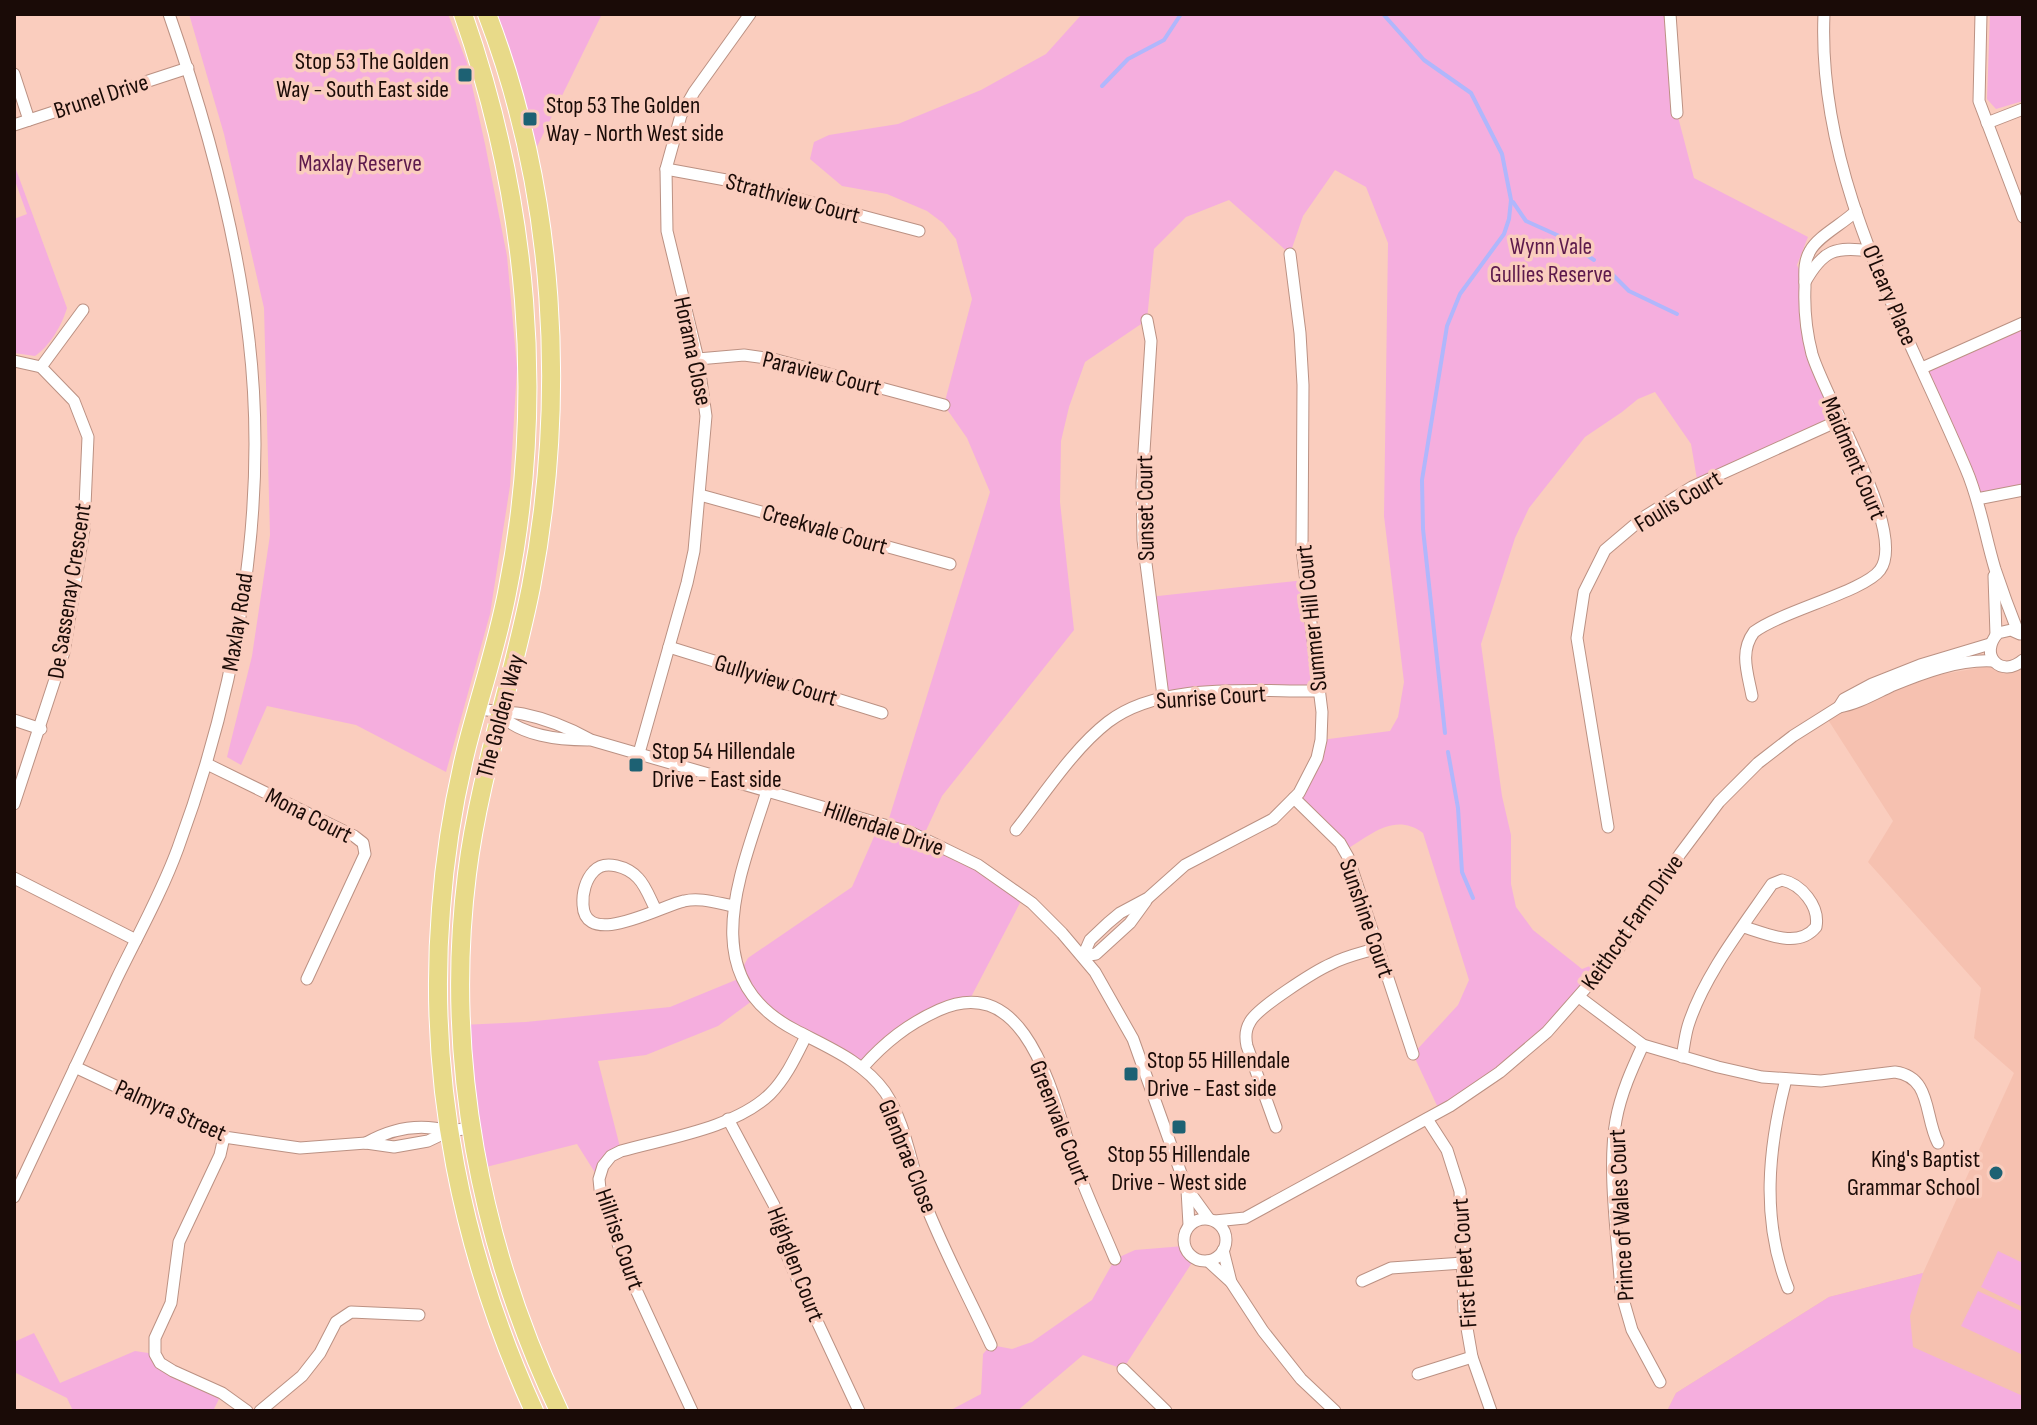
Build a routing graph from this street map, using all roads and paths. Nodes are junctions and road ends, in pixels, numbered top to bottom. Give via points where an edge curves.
1 (169, 14) edge
2 (463, 14) edge
3 (487, 14) edge
4 (750, 14) edge
5 (1670, 14) edge
6 (1824, 14) edge
7 (1981, 14) edge
8 (188, 68) junction
9 (14, 74) edge
10 (2023, 109) edge
11 (1677, 113) dead end
12 (29, 120) junction
13 (1987, 123) junction
14 (14, 125) edge
15 (666, 169) junction
16 (1856, 211) junction
17 (2023, 217) edge
18 (919, 231) dead end
19 (1871, 251) junction
20 (1290, 254) dead end
21 (1805, 283) junction
22 (83, 310) dead end
23 (1147, 320) dead end
24 (2023, 323) edge
25 (698, 359) junction
26 (14, 361) edge
27 (41, 367) junction
28 (1922, 368) junction
29 (944, 405) dead end
30 (1840, 420) junction
31 (2023, 490) edge
32 (700, 495) junction
33 (1977, 499) junction
34 (950, 564) dead end
35 (1994, 568) junction
36 (2020, 635) edge
37 (1993, 640) junction
38 (669, 647) junction
39 (2023, 660) edge
40 (1993, 661) junction
41 (1319, 691) junction
42 (1163, 696) junction
43 (1752, 696) dead end
44 (1839, 707) junction
45 (478, 708) junction
46 (882, 713) dead end
47 (499, 714) junction
48 (14, 720) edge
49 (41, 729) junction
50 (639, 753) junction
51 (207, 764) junction
52 (767, 791) junction
53 (1294, 798) junction
54 (14, 804) edge
55 (1608, 827) dead end
56 (1016, 830) dead end
57 (14, 878) edge
58 (733, 906) junction
59 (656, 910) junction
60 (1744, 927) junction
61 (136, 940) junction
62 (1378, 948) junction
63 (1083, 956) junction
64 (307, 979) dead end
65 (1579, 997) junction
66 (806, 1036) junction
67 (1643, 1045) junction
68 (1413, 1054) dead end
69 (1682, 1057) junction
70 (75, 1067) junction
71 (862, 1068) junction
72 (1786, 1079) junction
73 (728, 1119) junction
74 (1427, 1119) junction
75 (1276, 1127) dead end
76 (471, 1128) junction
77 (449, 1131) junction
78 (224, 1137) junction
79 (1938, 1143) dead end
80 (1187, 1190) junction
81 (14, 1197) edge
82 (1245, 1218) junction
83 (1212, 1220) junction
84 (1189, 1225) junction
85 (1225, 1245) junction
86 (1115, 1259) dead end
87 (1208, 1261) junction
88 (1463, 1263) junction
89 (1362, 1281) dead end
90 (1231, 1282) junction
91 (1788, 1288) dead end
92 (419, 1315) dead end
93 (991, 1345) dead end
94 (1472, 1357) junction
95 (1123, 1369) dead end
96 (1418, 1374) dead end
97 (1660, 1382) dead end
98 (247, 1411) edge
99 (260, 1411) edge
100 (534, 1411) edge
101 (559, 1411) edge
102 (692, 1411) edge
103 (859, 1411) edge
104 (1166, 1411) edge
105 (1335, 1411) edge
106 (1491, 1411) edge

1 - 8 street, Maxlay Road
2 - 45 main road, The Golden Way via 508,171 528,344 527,434 516,541
3 - 47 main road, The Golden Way via 534,187 551,369 540,530 521,636
4 - 15 street, Horama Close via 687,103
5 - 11 street
6 - 16 street, O'Leary Place via 1830,117
7 - 13 street via 1979,101
8 - 12 street, Brunel Drive
8 - 51 street, Maxlay Road via 214,156 243,292 254,436 240,627
9 - 12 street
10 - 13 street
12 - 14 street, Brunel Drive
13 - 17 street
15 - 18 street, Strathview Court
15 - 25 street, Horama Close via 667,231
16 - 19 street, O'Leary Place
16 - 21 street, Maidment Court via 1811,249
19 - 21 street via 1848,248 1824,256
19 - 28 street, O'Leary Place
20 - 41 street, Summer Hill Court via 1303,385 1302,550
21 - 30 street, Maidment Court via 1805,327
22 - 27 street
23 - 42 street, Sunset Court via 1151,341 1143,540
24 - 28 street
25 - 29 street, Paraview Court via 773,359
25 - 32 street, Horama Close via 706,416
26 - 27 street
27 - 49 street, De Sassenay Crescent via 74,401 88,437 77,575 64,652
28 - 33 street, O'Leary Place
30 - 43 street, Maidment Court via 1880,511 1887,554 1876,575 1865,582 1754,632 1745,656
30 - 55 street, Foulis Court via 1692,487 1605,550 1584,592 1577,638
31 - 33 street
32 - 34 street, Creekvale Court
32 - 38 street, Horama Close via 689,573
33 - 35 street, O'Leary Place
35 - 36 street, O'Leary Place
35 - 37 street, O'Leary Place
36 - 37 street, Keithcot Farm Drive via 2003,631
37 - 40 street, O'Leary Place
37 - 44 street, Keithcot Farm Drive via 1889,676 1844,699
38 - 46 street, Gullyview Court
38 - 50 street, Horama Close
39 - 40 street, Keithcot Farm Drive via 2006,668
40 - 44 street, Keithcot Farm Drive via 1954,664
41 - 42 street, Sunrise Court
41 - 53 street, Summer Hill Court via 1321,740 1312,771
42 - 56 street, Sunrise Court via 1133,706 1089,739
44 - 65 street, Keithcot Farm Drive via 1758,763 1719,802 1625,940
45 - 47 street, Hillendale Drive
45 - 77 main road, The Golden Way via 458,790 441,908 437,1009
47 - 50 street, Hillendale Drive via 536,734 591,740
47 - 76 main road, The Golden Way via 477,804 462,925 461,1025
48 - 49 street
49 - 54 street, De Sassenay Crescent
50 - 52 street, Hillendale Drive
51 - 61 street, Maxlay Road via 177,852
51 - 64 street, Mona Court via 363,843 365,854
52 - 58 street, Glenbrae Close
52 - 63 street, Hillendale Drive via 905,831 966,858 1032,903
53 - 62 street, Sunshine Court via 1348,857
53 - 63 street, Summer Hill Court via 1261,826 1185,865 1148,898 1120,913 1090,940
57 - 61 street
58 - 59 street via 693,900
58 - 66 street, Glenbrae Close via 731,934 743,977 772,1016
59 - 59 street via 600,926 583,910 584,889 594,870 610,864 638,878
60 - 60 street via 1772,884 1782,880 1800,889 1817,914 1816,927 1801,938
60 - 69 street via 1705,990 1688,1026
61 - 70 street, Maxlay Road
62 - 68 street, Sunshine Court
62 - 75 street via 1331,963 1249,1022 1247,1046
63 - 80 street, Hillendale Drive via 1133,1039
65 - 67 street
65 - 74 street, Keithcot Farm Drive via 1500,1072
66 - 71 street, Glenbrae Close
66 - 73 street, Hillrise Court via 769,1095
67 - 69 street
67 - 97 street, Prince of Wales Court via 1620,1100 1614,1167 1623,1301
69 - 72 street
70 - 78 street, Palmyra Street
70 - 81 street, Maxlay Road
71 - 86 street, Greenvale Court via 894,1035 954,1003 984,1002 1010,1016 1046,1077
71 - 93 street, Glenbrae Close via 894,1108 923,1197
72 - 79 street via 1905,1074 1919,1083
72 - 91 street via 1770,1177 1775,1256
73 - 102 street, Hillrise Court via 706,1130 621,1151 603,1166 599,1179 626,1268
73 - 103 street, Highglen Court via 774,1205 784,1248
74 - 82 street, Keithcot Farm Drive
74 - 88 street, First Fleet Court via 1447,1150 1460,1191
76 - 77 street, Palmyra Street
76 - 101 main road, The Golden Way via 508,1285
77 - 78 street, Palmyra Street via 423,1126 383,1133 366,1143 300,1148
77 - 100 main road, The Golden Way via 484,1286
78 - 98 street via 179,1242 171,1303 155,1338 155,1354 160,1363
80 - 83 street, Hillendale Drive
80 - 84 street, Hillendale Drive
82 - 83 street, Keithcot Farm Drive
82 - 85 street, Keithcot Farm Drive
83 - 84 street
83 - 85 street via 1223,1229
84 - 87 street via 1184,1246 1195,1258
85 - 87 street
85 - 90 street
87 - 90 street
88 - 89 street via 1391,1268
88 - 94 street, First Fleet Court
90 - 105 street via 1279,1352
92 - 99 street via 351,1312 336,1322 302,1376
94 - 96 street
94 - 106 street, First Fleet Court
95 - 104 street

